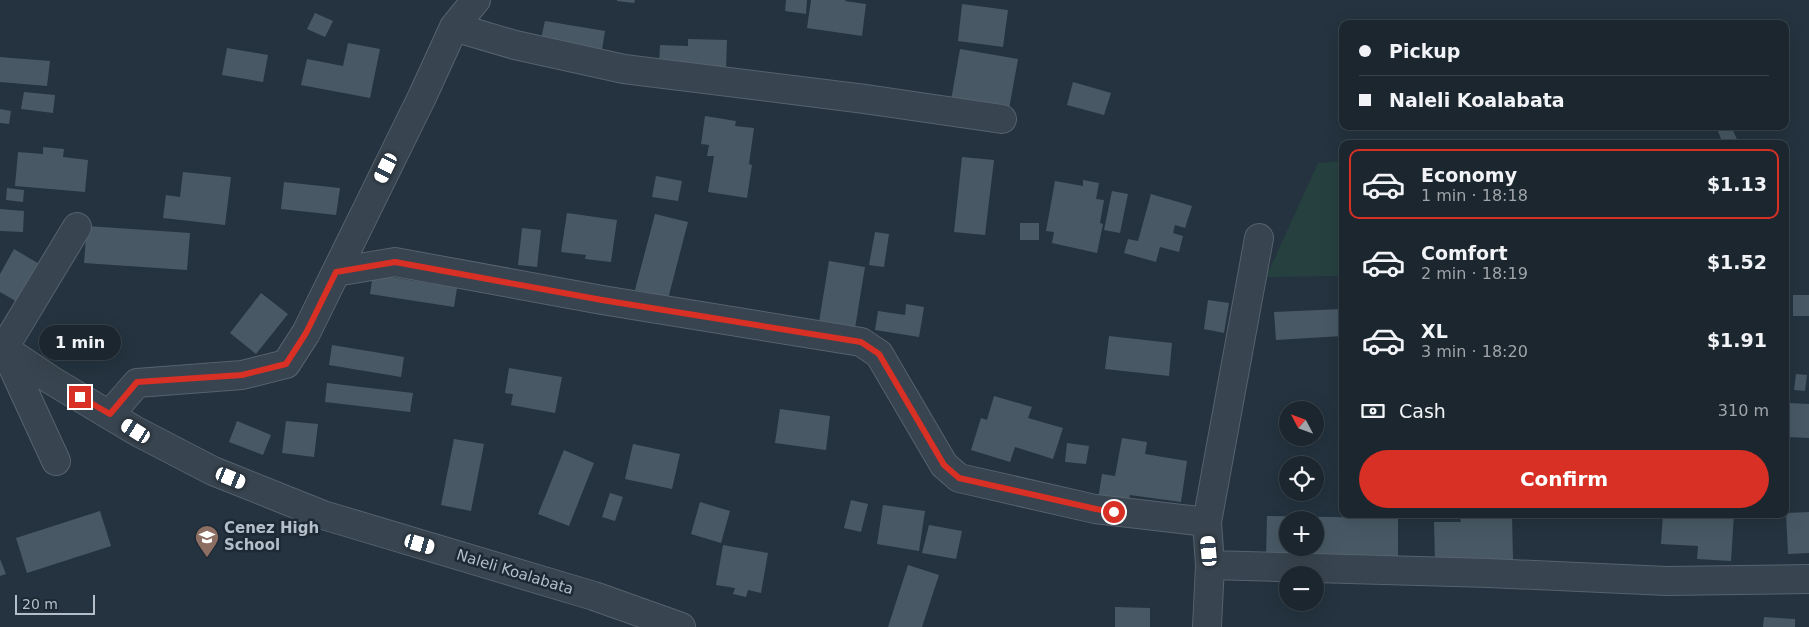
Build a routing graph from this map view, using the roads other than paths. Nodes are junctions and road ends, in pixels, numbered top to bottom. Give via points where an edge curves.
1 (468, 2) edge
2 (454, 27) junction
3 (1002, 119) dead end
4 (77, 227) dead end
5 (1259, 238) dead end
6 (336, 272) junction
7 (2, 347) edge
8 (110, 414) junction
9 (56, 461) dead end
10 (1206, 522) junction
11 (1210, 565) junction
12 (1809, 579) edge
13 (681, 627) edge
14 (1207, 627) edge

1 - 2 street
2 - 3 street via 516,45 624,69
2 - 6 street
4 - 7 street
5 - 10 street
6 - 8 street via 306,333 286,364 242,375 137,382
6 - 10 street via 395,262 861,342 879,354 944,465 959,478 1096,509
7 - 8 street, Naleli Koalabata
7 - 9 street
8 - 13 street, Naleli Koalabata via 213,471 323,515 594,596
10 - 11 street
11 - 12 street via 1667,581
11 - 14 street

